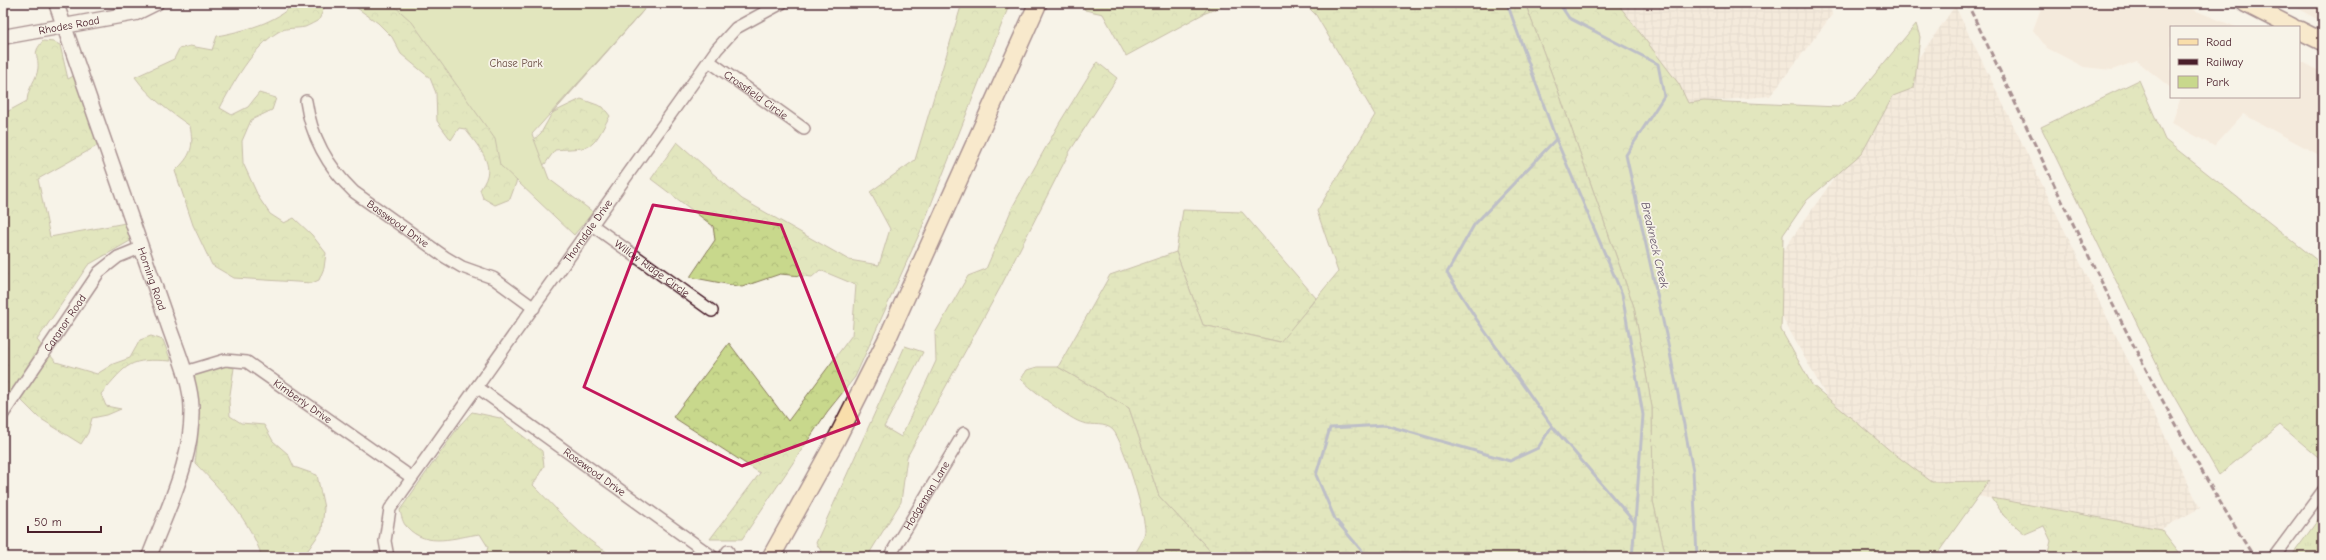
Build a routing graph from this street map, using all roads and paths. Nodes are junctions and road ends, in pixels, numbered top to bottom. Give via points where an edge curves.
1 (56, 3) edge
2 (156, 3) edge
3 (782, 3) edge
4 (1038, 3) edge
5 (2245, 3) edge
6 (2290, 26) edge
7 (64, 27) junction
8 (2300, 30) edge
9 (3, 37) edge
10 (2323, 42) edge
11 (709, 61) junction
12 (306, 101) dead end
13 (804, 129) dead end
14 (592, 225) junction
15 (140, 248) junction
16 (534, 308) junction
17 (712, 311) dead end
18 (185, 372) junction
19 (477, 387) junction
20 (3, 414) edge
21 (964, 433) dead end
22 (411, 477) junction
23 (2323, 491) edge
24 (150, 557) edge
25 (388, 557) edge
26 (713, 557) edge
27 (771, 557) edge
28 (889, 557) edge
29 (2274, 557) edge

1 - 7 street, Horning Road
2 - 7 street, Rhodes Road via 136,13
3 - 11 street, Thorndale Drive via 736,28
4 - 27 main road via 888,337 836,440
5 - 6 main road
7 - 9 street, Rhodes Road
7 - 15 street, Horning Road
8 - 10 main road
11 - 13 street, Crossfield Circle
11 - 14 street, Thorndale Drive
12 - 16 street, Basswood Drive via 314,135 344,182 354,192 445,257 493,278
14 - 16 street, Thorndale Drive
14 - 17 street, Willow Ridge Circle
15 - 18 street, Horning Road
15 - 20 street, Caranor Road via 118,257 99,272
16 - 19 street, Thorndale Drive
18 - 22 street, Kimberly Drive via 224,360 247,362
18 - 24 street, Horning Road via 191,398 190,435 186,457
19 - 22 street, Thorndale Drive
19 - 26 street, Rosewood Drive
21 - 28 street, Hodgeman Lane
22 - 25 street, Thorndale Drive via 387,515 385,541
23 - 29 street

